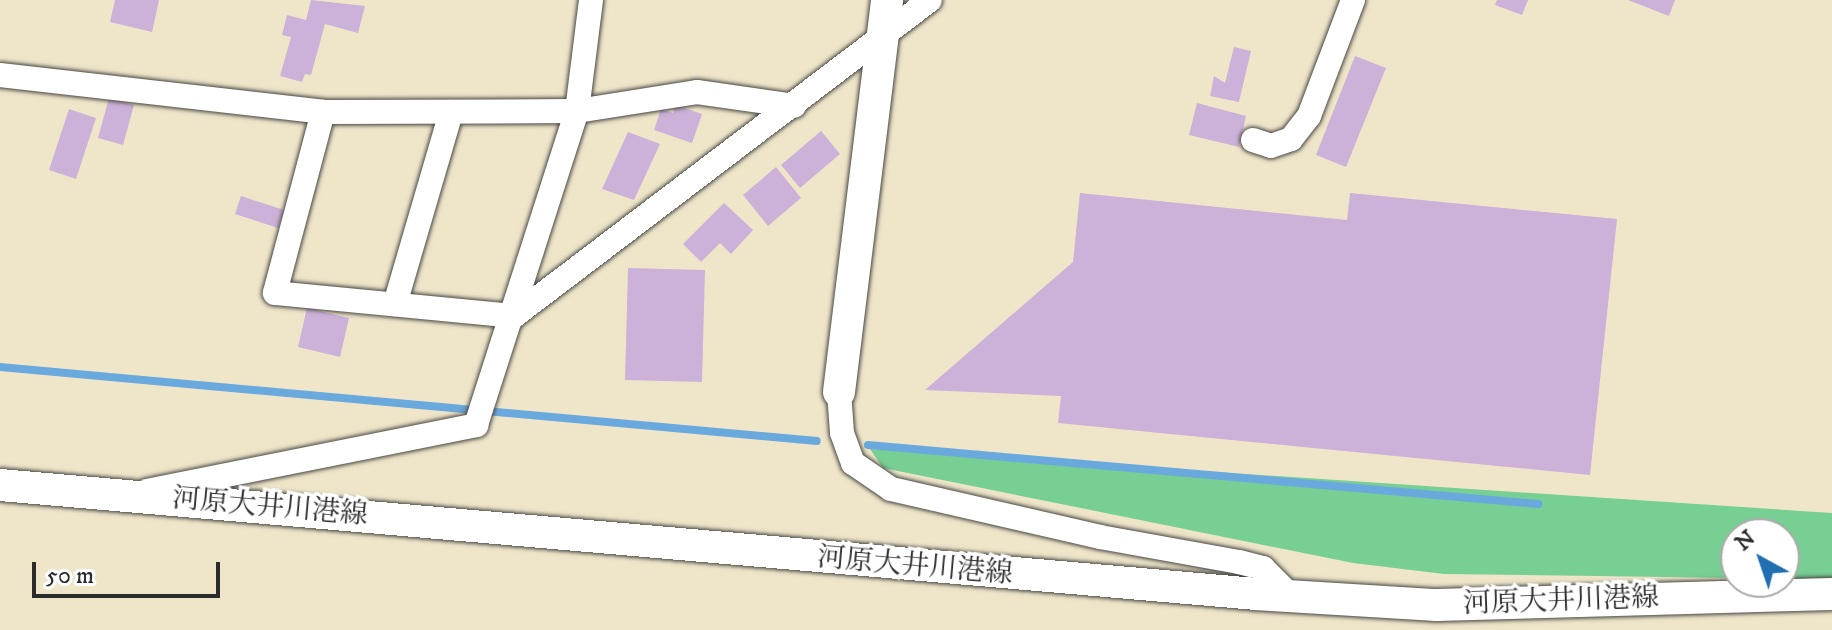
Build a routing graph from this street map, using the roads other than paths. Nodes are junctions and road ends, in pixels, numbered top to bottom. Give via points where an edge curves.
1 (591, 0) edge
2 (887, 0) edge
3 (930, 0) edge
4 (1353, 0) edge
5 (883, 36) junction
6 (0, 75) edge
7 (794, 106) junction
8 (577, 111) junction
9 (323, 112) junction
10 (451, 112) junction
11 (1253, 140) dead end
12 (395, 304) junction
13 (514, 316) junction
14 (839, 392) joint
15 (0, 485) edge
16 (127, 495) junction
17 (1832, 594) edge
18 (1290, 595) junction

1 - 8 street
2 - 5 main road
3 - 5 street
4 - 11 street via 1309,116 1291,139 1271,146
5 - 7 street
5 - 14 main road
6 - 9 street
7 - 8 street via 697,92
7 - 13 street
8 - 10 street
8 - 13 street
9 - 10 street
9 - 12 street via 275,293
10 - 12 street
12 - 13 street
13 - 16 street via 476,425
14 - 18 street via 842,433 853,463 891,489 1263,568
15 - 16 main road, 河原大井川港線
16 - 18 main road, 河原大井川港線
17 - 18 main road, 河原大井川港線 via 1437,605

